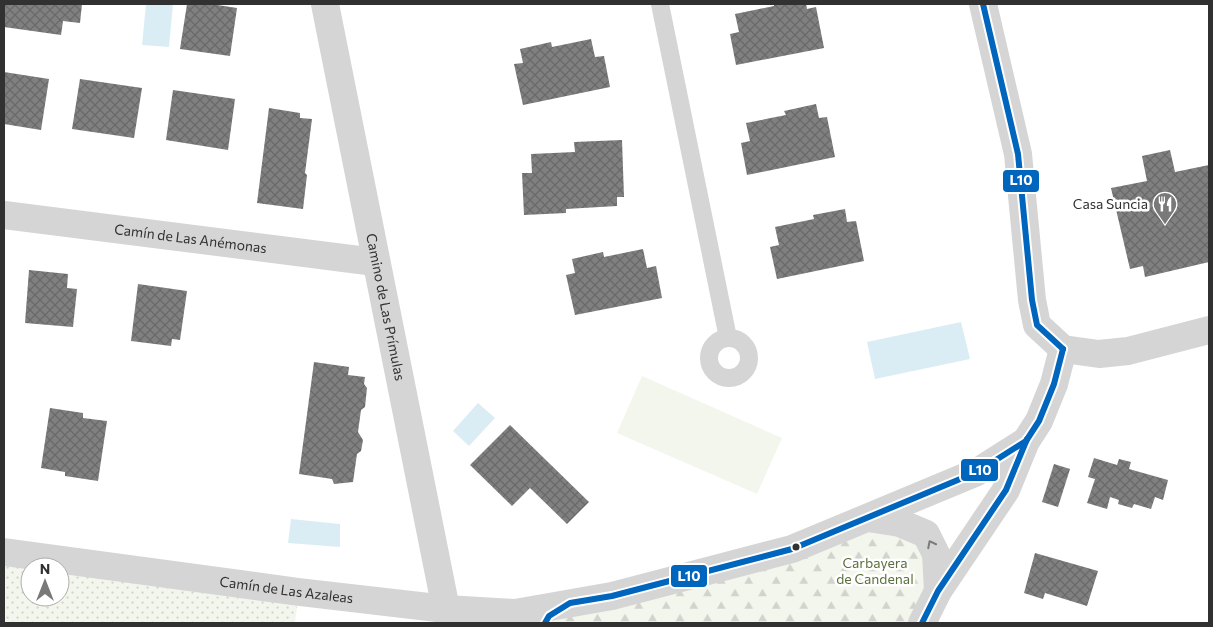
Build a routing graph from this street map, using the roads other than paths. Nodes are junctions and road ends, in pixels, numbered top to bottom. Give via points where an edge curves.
1 (324, 4) edge
2 (660, 4) edge
3 (983, 4) edge
4 (4, 215) edge
5 (375, 262) junction
6 (1209, 330) edge
7 (728, 338) dead end
8 (1063, 349) junction
9 (1026, 441) junction
10 (868, 518) junction
11 (4, 552) edge
12 (938, 591) junction
13 (570, 603) junction
14 (446, 609) junction
15 (518, 618) edge
16 (484, 623) edge
17 (545, 623) edge
18 (922, 623) edge

1 - 5 street, Camino de Las Prímulas
2 - 7 lane
3 - 8 street via 1018,154 1032,300 1038,325
4 - 5 street, Camín de Las Anémonas
5 - 14 street, Camino de Las Prímulas
6 - 8 street via 1128,352 1099,354
8 - 9 street, Camín de Las Azaleas via 1054,384 1039,421
9 - 10 street, Camín de Las Azaleas via 977,472
9 - 12 street via 1006,490
12 -> 10 street via 936,554 926,534 900,523
10 - 13 street, Camín de Las Azaleas via 792,549 612,596
11 - 14 street, Camín de Las Azaleas
12 - 18 street
13 - 15 street, Camín de Las Azaleas
13 - 17 street, Camín de Las Azaleas via 549,616
14 - 15 street, Camín de Las Azaleas
14 - 16 street

